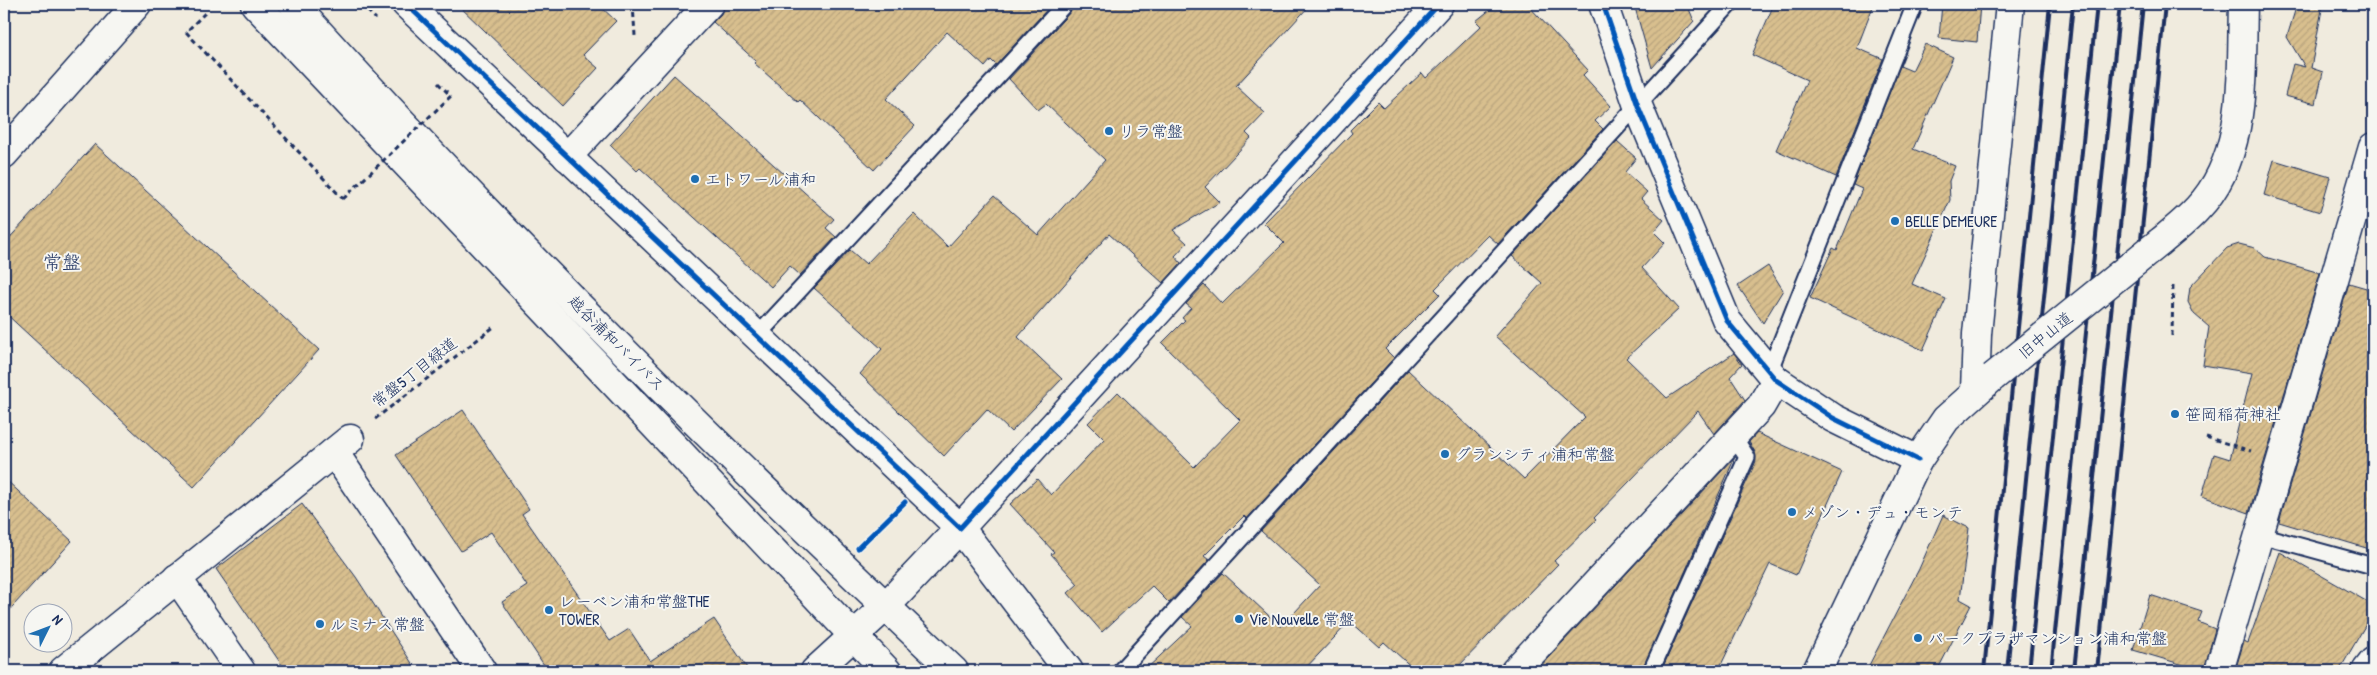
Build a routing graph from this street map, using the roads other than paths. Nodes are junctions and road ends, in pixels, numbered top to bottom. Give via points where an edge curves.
1 (137, 4) edge
2 (255, 4) edge
3 (293, 4) edge
4 (708, 4) edge
5 (1065, 4) edge
6 (1439, 4) edge
7 (1603, 4) edge
8 (1730, 4) edge
9 (1915, 4) edge
10 (2010, 4) edge
11 (2243, 4) edge
12 (412, 6) edge
13 (1638, 106) junction
14 (2373, 147) edge
15 (4, 154) edge
16 (567, 157) junction
17 (757, 336) junction
18 (1773, 376) junction
19 (1984, 384) junction
20 (1733, 436) junction
21 (1918, 460) junction
22 (960, 528) junction
23 (2260, 535) junction
24 (2373, 566) edge
25 (177, 578) junction
26 (885, 607) junction
27 (853, 637) junction
28 (2373, 662) edge
29 (63, 671) edge
30 (241, 671) edge
31 (482, 671) edge
32 (815, 671) edge
33 (887, 671) edge
34 (954, 671) edge
35 (1069, 671) edge
36 (1120, 671) edge
37 (1515, 671) edge
38 (1651, 671) edge
39 (1817, 671) edge
40 (2220, 671) edge
41 (2366, 671) edge

1 - 15 main road
2 - 27 main road, 越谷浦和バイパス
3 - 26 main road, 越谷浦和バイパス via 398,120 541,267
4 - 16 main road
5 - 17 lane
6 - 22 main road
7 - 13 main road
8 - 13 lane
9 - 18 lane
10 - 19 main road via 1977,334
11 - 19 main road, 旧中山道, bridge via 2237,122 2229,153 2217,180 2198,208
12 - 16 main road
13 - 18 main road via 1727,321
13 - 36 lane
14 - 23 main road
16 - 17 main road
17 - 22 main road
18 - 20 main road via 1761,406
18 - 21 main road via 1833,418
19 - 21 main road, 旧中山道 via 1946,419
20 - 37 main road
20 - 38 lane via 1747,457
21 - 39 main road, 旧中山道
22 - 26 main road
22 - 35 main road
23 - 24 lane
23 - 40 main road
25 - 29 main road
25 - 30 main road
25 - 31 main road via 342,446
26 - 27 main road
26 - 34 main road, 越谷浦和バイパス
27 - 32 main road
27 - 33 main road, 越谷浦和バイパス
28 - 41 main road

